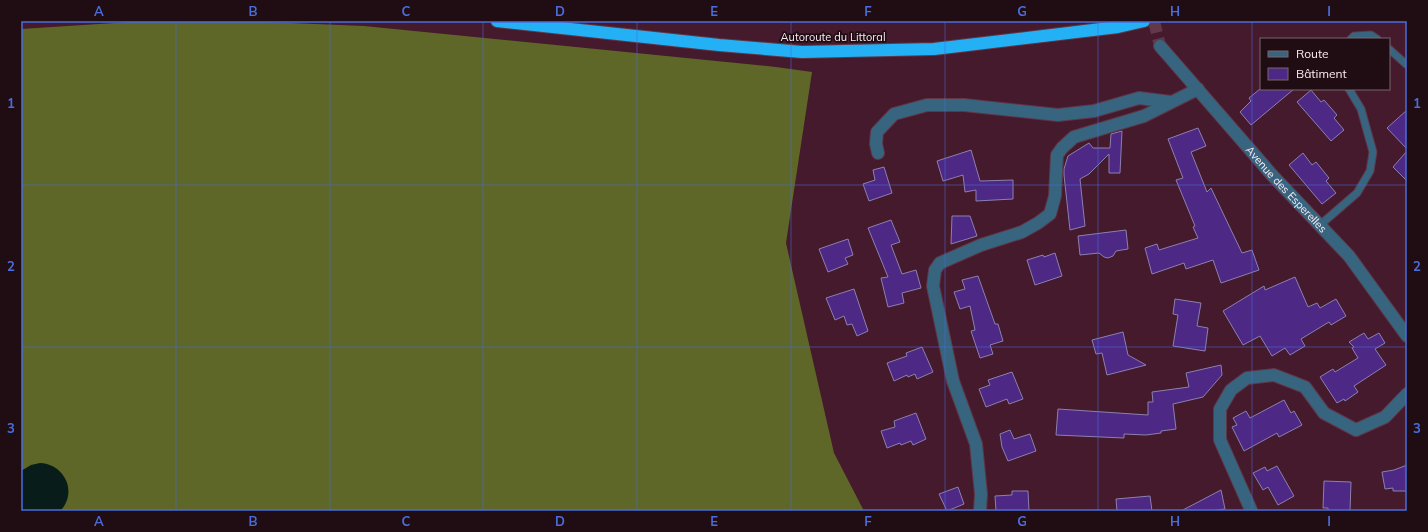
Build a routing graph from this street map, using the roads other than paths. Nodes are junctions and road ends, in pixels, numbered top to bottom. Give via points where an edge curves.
1 (497, 21) edge
2 (1144, 21) edge
3 (1352, 38) edge
4 (1376, 38) edge
5 (1160, 46) tunnel mouth
6 (1390, 51) edge
7 (1407, 65) edge
8 (1198, 88) junction
9 (1350, 90) edge
10 (1171, 102) junction
11 (878, 153) dead end
12 (1320, 225) junction
13 (1407, 336) edge
14 (1407, 394) edge
15 (1251, 510) edge
16 (980, 511) edge

1 - 2 highway, Autoroute du Littoral via 802,52 934,49 1118,27
3 - 4 lane via 1371,35
5 - 8 street, Avenue des Esperelles
6 - 7 lane
8 - 10 street
8 - 12 street, Avenue des Esperelles via 1272,175
9 - 12 lane via 1361,109 1374,152 1370,172 1357,193
10 - 11 street via 1139,98 1094,111 1058,116 964,105 927,105 894,114 877,132
10 - 16 street via 1144,116 1074,137 1057,155 1055,196 1050,214 1022,232 981,245 940,263 935,270 933,286 953,381 976,444 981,494
12 - 13 street, Avenue des Esperelles via 1349,256
14 - 15 street via 1385,418 1356,430 1324,413 1305,387 1274,375 1247,378 1230,390 1220,409 1220,440

